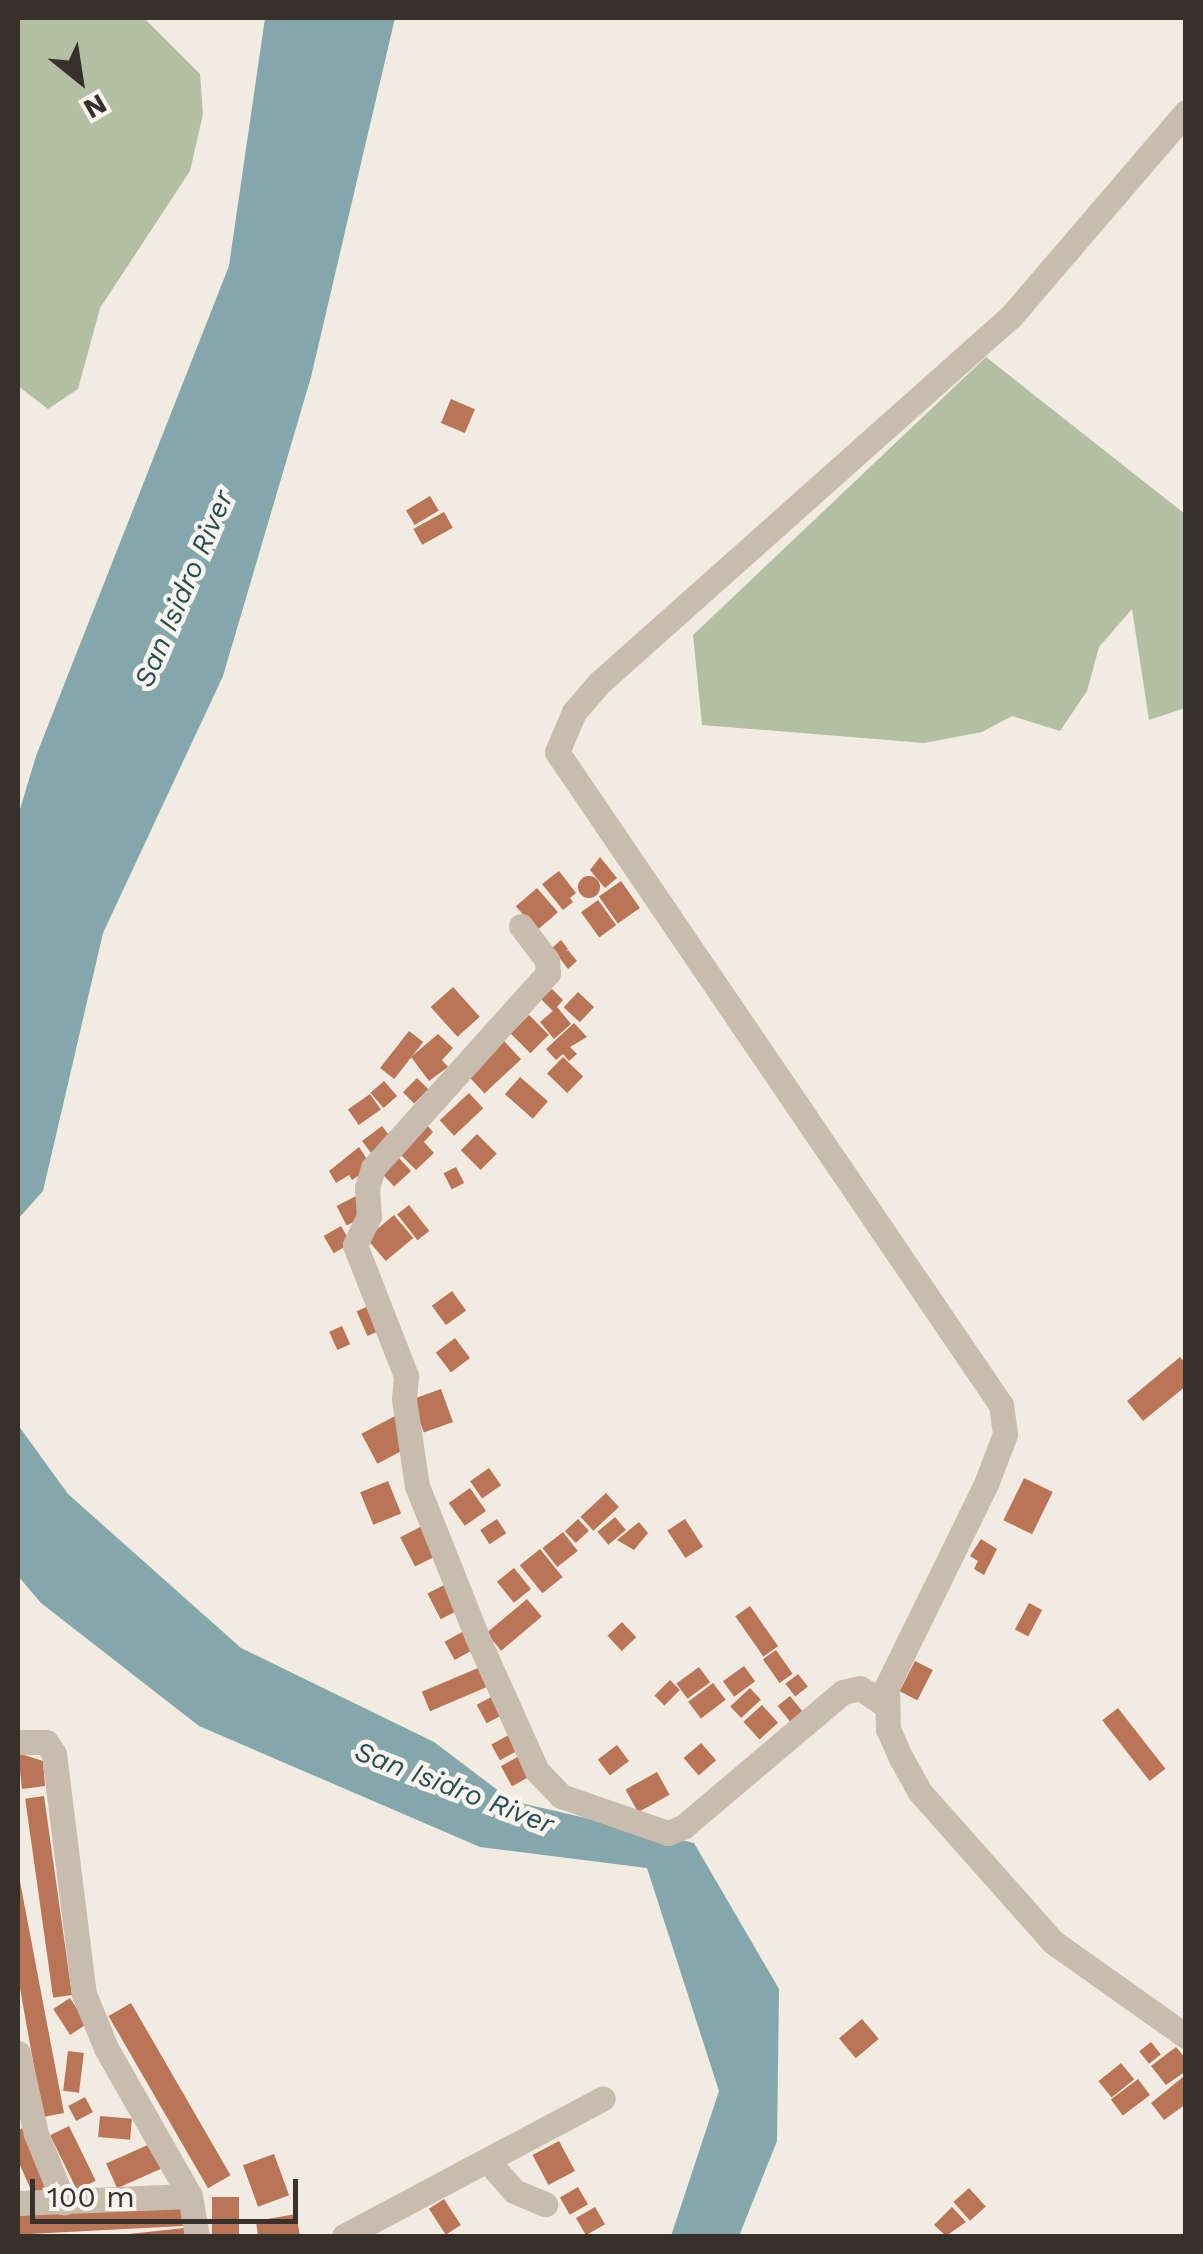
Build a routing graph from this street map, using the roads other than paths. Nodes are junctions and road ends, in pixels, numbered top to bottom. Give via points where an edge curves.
1 (1186, 112) edge
2 (521, 926) dead end
3 (884, 1704) junction
4 (18, 1742) edge
5 (1186, 2036) edge
6 (18, 2053) edge
7 (603, 2098) dead end
8 (488, 2161) junction
9 (190, 2196) junction
10 (18, 2203) edge
11 (64, 2203) junction
12 (545, 2204) dead end
13 (362, 2232) edge
14 (197, 2236) edge

1 - 3 street via 1010,316 600,682 574,712 557,752 1001,1404 1005,1434 986,1484 894,1669
2 - 3 street via 547,960 548,973 373,1168 369,1216 355,1245 406,1376 418,1486 537,1771 562,1796 668,1833 843,1692 860,1688
3 - 5 street via 888,1729 919,1791 1026,1914 1075,1961
4 - 9 street via 46,1742 54,1754 84,1994 106,2048
6 - 11 street via 36,2134
7 - 8 street
8 - 12 street via 514,2191
8 - 13 street
9 - 11 street
9 - 14 street
10 - 11 street

